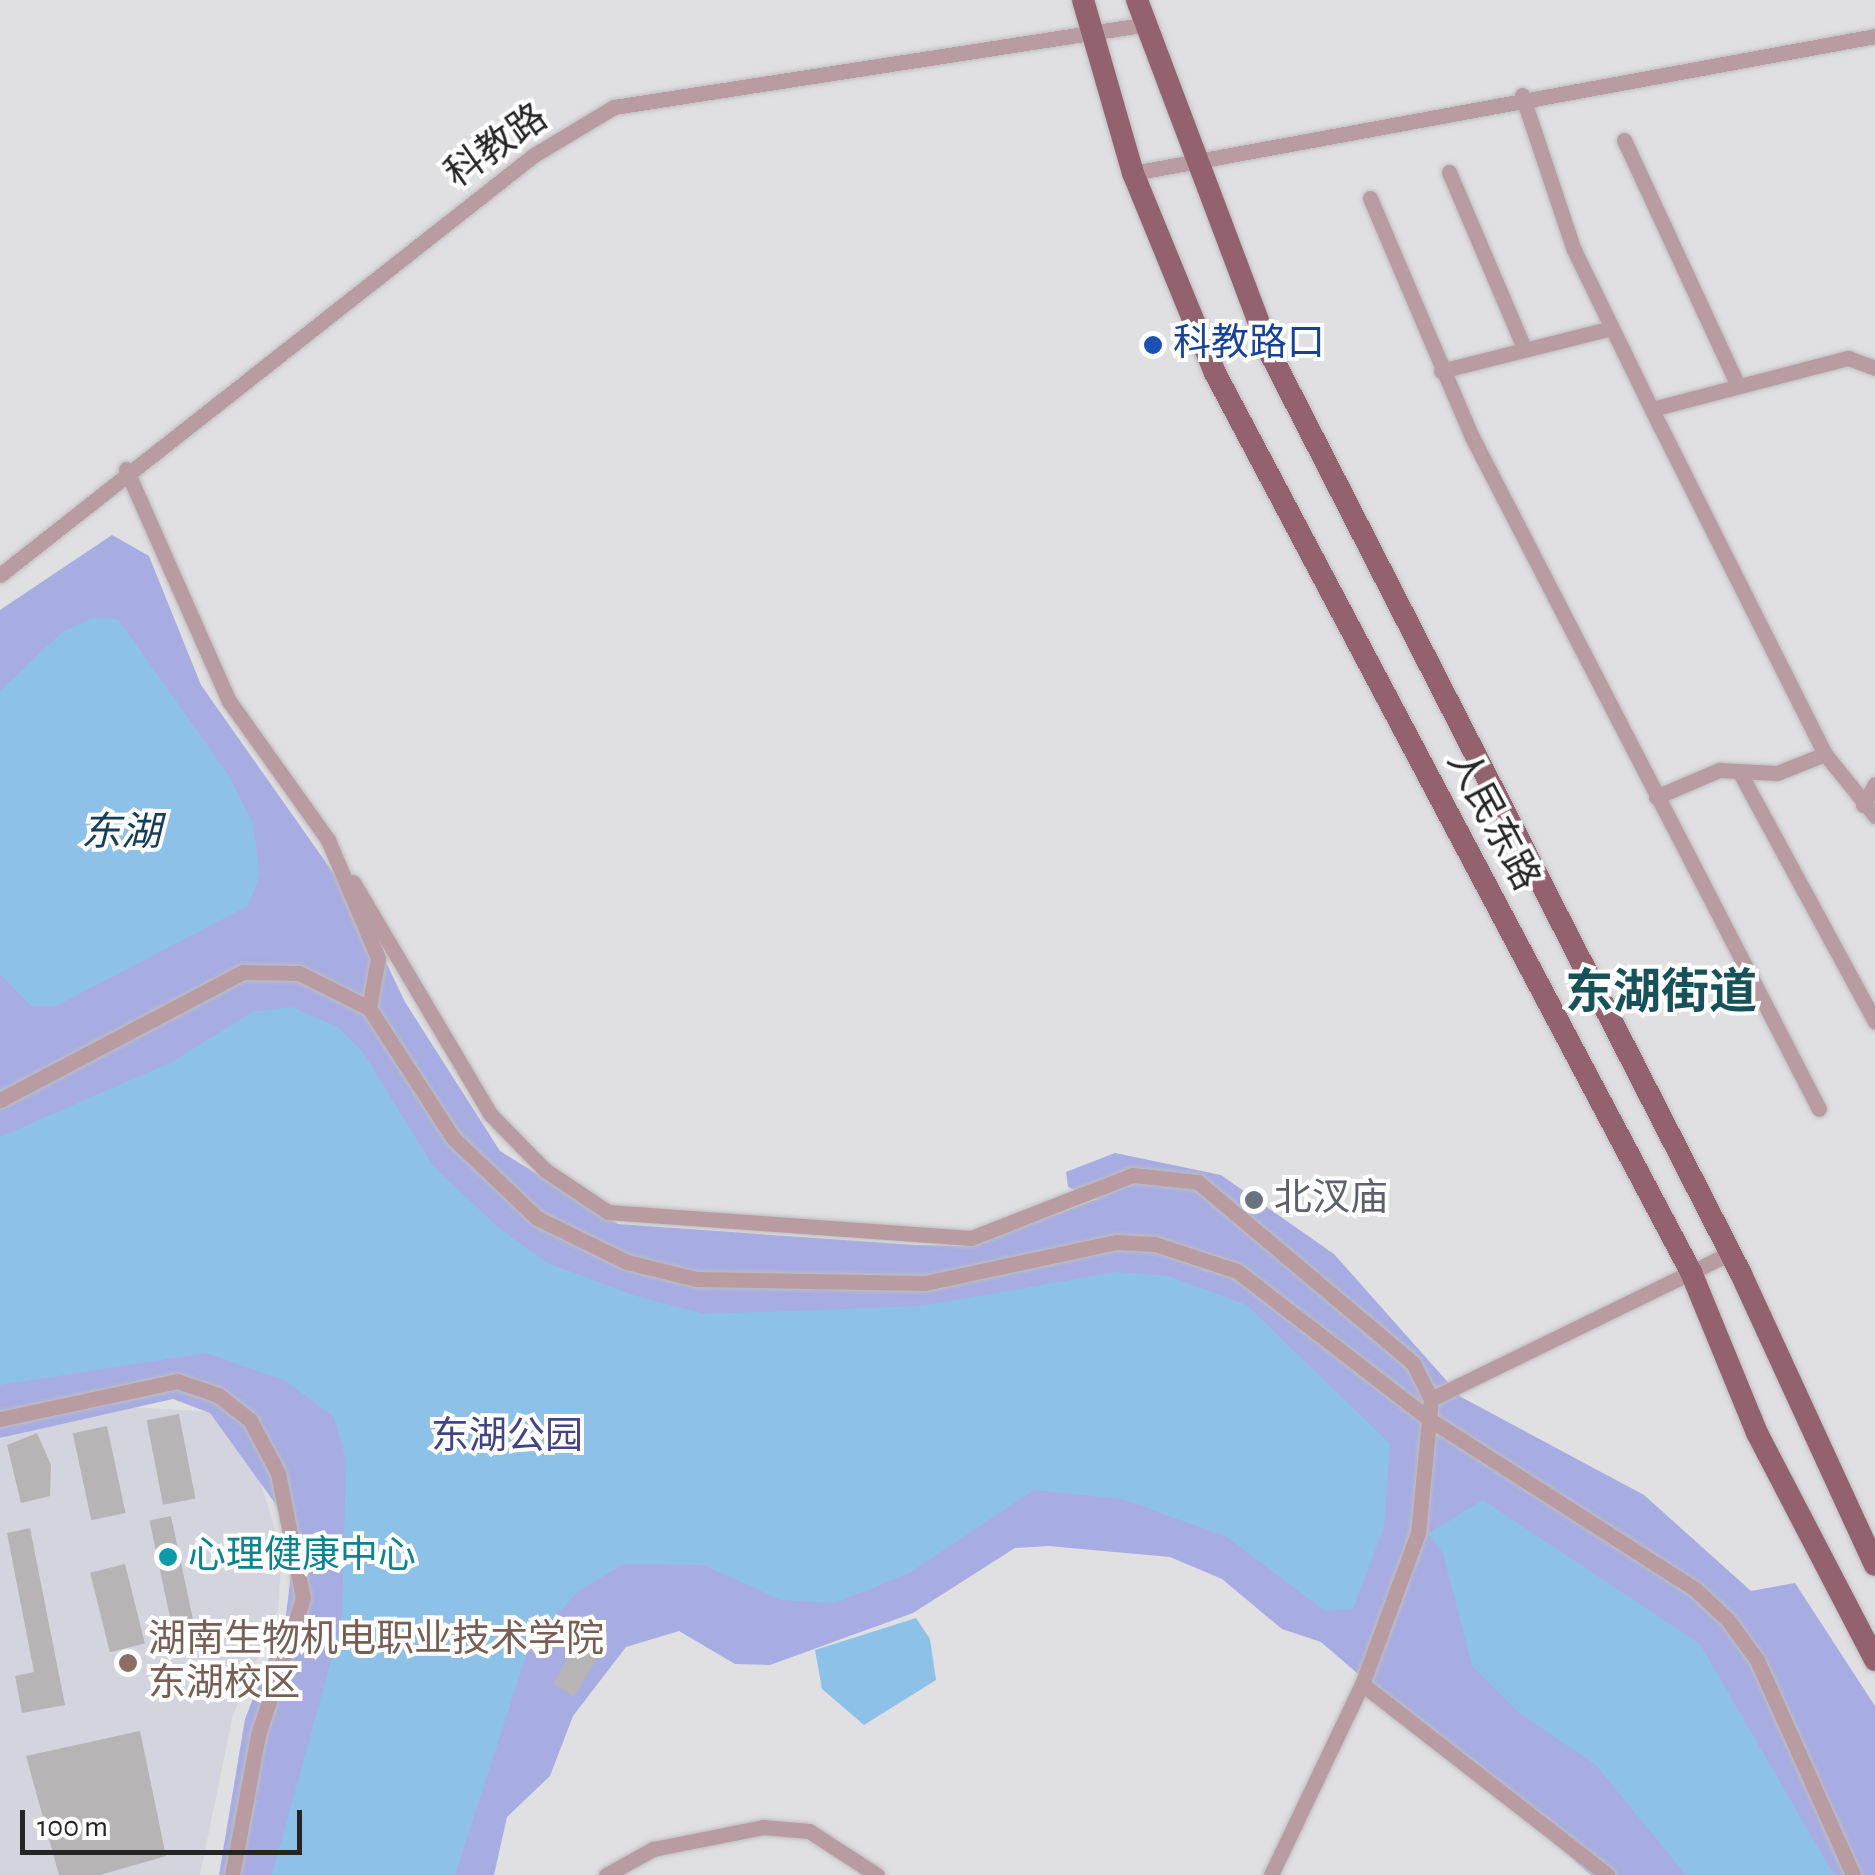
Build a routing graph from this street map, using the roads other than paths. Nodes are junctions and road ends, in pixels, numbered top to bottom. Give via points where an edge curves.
1 (1083, 0) edge
2 (1137, 0) edge
3 (1142, 25) junction
4 (1088, 36) junction
5 (1875, 36) edge
6 (1522, 95) junction
7 (1624, 140) dead end
8 (1194, 157) junction
9 (1449, 172) dead end
10 (1133, 173) junction
11 (1370, 198) dead end
12 (1612, 328) junction
13 (1524, 348) junction
14 (1875, 368) edge
15 (1441, 372) junction
16 (1738, 383) junction
17 (1652, 410) junction
18 (126, 469) junction
19 (0, 574) edge
20 (1825, 754) junction
21 (1740, 774) junction
22 (1875, 784) edge
23 (1656, 797) junction
24 (1869, 811) edge
25 (328, 840) junction
26 (369, 1008) junction
27 (1875, 1022) edge
28 (0, 1100) edge
29 (1819, 1109) dead end
30 (1730, 1253) junction
31 (1691, 1272) junction
32 (1431, 1399) junction
33 (1429, 1419) junction
34 (0, 1420) edge
35 (1875, 1565) edge
36 (1875, 1660) edge
37 (1362, 1684) junction
38 (232, 1875) edge
39 (606, 1875) edge
40 (877, 1875) edge
41 (1270, 1875) edge
42 (1607, 1875) edge
43 (1852, 1875) edge

1 - 4 main road, 人民东路
2 - 3 main road, 人民东路
3 - 4 street, 科教路
3 - 8 main road, 人民东路
4 - 10 main road, 人民东路
4 - 18 street, 科教路 via 614,107 534,155
5 - 6 street
6 - 8 street
6 - 12 street via 1574,250
7 - 16 street
8 - 10 street
8 - 30 main road, 人民东路 via 1271,355
9 - 13 street
10 - 31 main road, 人民东路 via 1215,373
11 - 15 street
12 - 13 street
12 - 17 street
13 - 15 street
14 - 16 street via 1848,358
15 - 23 street
16 - 17 street
17 - 20 street
18 - 19 street, 科教路
18 - 25 street via 230,701
20 - 21 street via 1777,773
20 - 24 street
21 - 23 street via 1719,770
21 - 27 street
22 - 24 street
23 - 29 street
25 - 26 street via 378,958
25 - 32 street via 490,1114 545,1170 608,1212 971,1238 1134,1175 1198,1182 1413,1363
26 - 28 street via 299,973 244,972
26 - 33 street via 480,1170 537,1218 626,1262 696,1279 925,1283 1118,1242 1155,1244 1238,1271
30 - 31 street
30 - 35 main road, 人民东路
31 - 32 street
31 - 36 main road, 人民东路 via 1757,1434
32 - 33 street
33 - 37 street via 1418,1533
33 - 43 street via 1695,1589 1728,1620 1764,1674
34 - 38 street via 177,1381 218,1395 250,1420 278,1474 302,1598 258,1735
37 - 41 street
37 - 42 street
39 - 40 street via 653,1849 762,1827 809,1831

